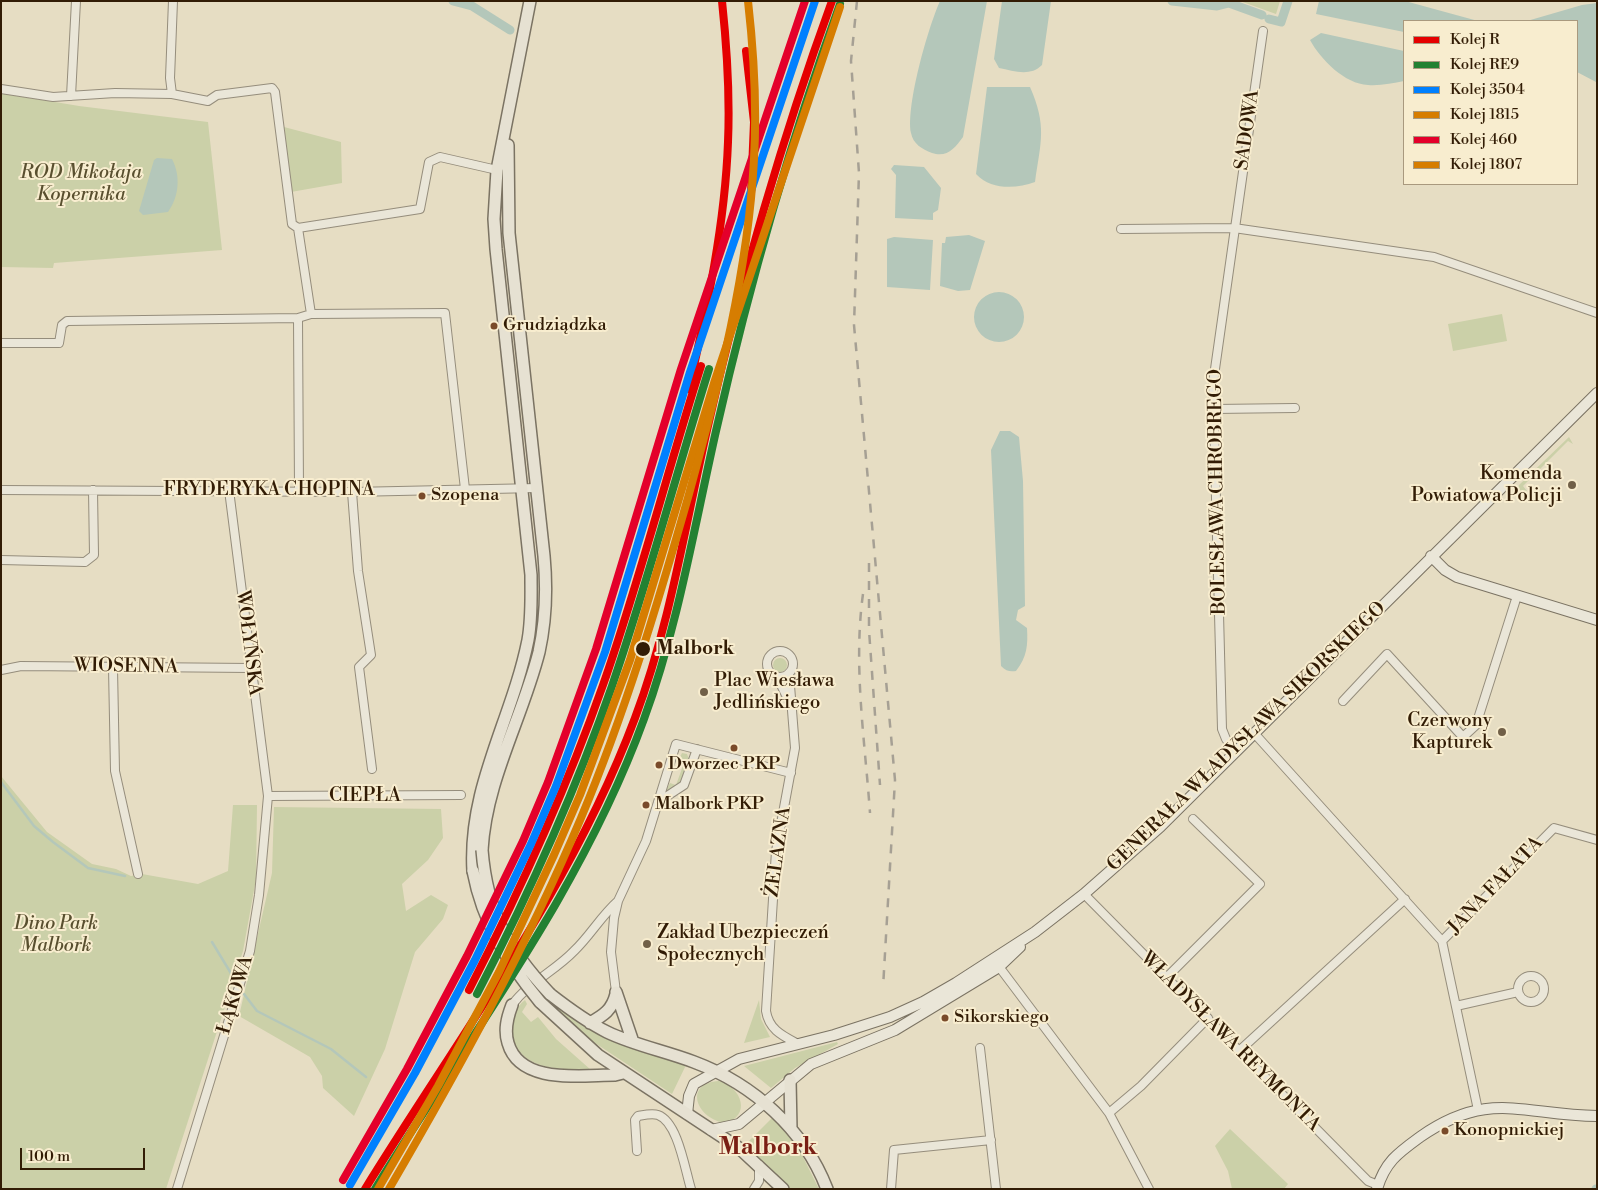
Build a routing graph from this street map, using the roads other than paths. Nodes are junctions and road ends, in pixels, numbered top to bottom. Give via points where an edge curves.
1 (76, 1) edge
2 (173, 1) edge
3 (530, 1) edge
4 (1263, 31) dead end
5 (1, 89) edge
6 (172, 94) junction
7 (71, 96) junction
8 (508, 124) junction
9 (498, 170) junction
10 (298, 228) junction
11 (1234, 228) junction
12 (1121, 229) dead end
13 (1597, 313) edge
14 (310, 314) junction
15 (298, 318) junction
16 (1, 343) edge
17 (1597, 393) edge
18 (1295, 408) dead end
19 (1214, 409) junction
20 (465, 488) junction
21 (537, 488) junction
22 (521, 489) junction
23 (1, 490) edge
24 (93, 490) junction
25 (229, 490) junction
26 (299, 490) junction
27 (352, 492) junction
28 (1431, 556) junction
29 (1, 560) edge
30 (1517, 596) junction
31 (1597, 620) edge
32 (113, 668) junction
33 (251, 668) junction
34 (1, 670) edge
35 (789, 673) junction
36 (776, 677) junction
37 (1343, 701) dead end
38 (791, 705) junction
39 (1254, 733) junction
40 (696, 749) junction
41 (1236, 752) junction
42 (372, 769) dead end
43 (790, 773) junction
44 (461, 795) dead end
45 (268, 796) junction
46 (658, 802) junction
47 (1193, 818) dead end
48 (1597, 840) edge
49 (138, 874) dead end
50 (1084, 894) junction
51 (1405, 899) junction
52 (618, 902) junction
53 (1442, 941) junction
54 (996, 963) junction
55 (1166, 978) junction
56 (616, 992) junction
57 (1518, 992) dead end
58 (512, 1005) joint
59 (1456, 1006) junction
60 (1208, 1018) junction
61 (590, 1023) junction
62 (633, 1042) junction
63 (798, 1044) junction
64 (980, 1048) dead end
65 (1239, 1051) junction
66 (716, 1070) junction
67 (623, 1073) junction
68 (790, 1080) junction
69 (764, 1102) junction
70 (1478, 1110) junction
71 (1109, 1113) junction
72 (687, 1114) junction
73 (1597, 1116) edge
74 (791, 1129) junction
75 (711, 1130) junction
76 (991, 1140) junction
77 (637, 1151) dead end
78 (759, 1165) junction
79 (1377, 1187) edge
80 (177, 1189) edge
81 (691, 1189) edge
82 (754, 1189) edge
83 (781, 1189) edge
84 (827, 1189) edge
85 (891, 1189) edge
86 (996, 1189) edge
87 (1149, 1189) edge

1 - 7 street
2 - 6 street
3 - 8 main road
4 - 11 street, SADOWA
5 - 7 street via 53,97
6 - 7 street
6 - 10 street via 208,101 217,95 272,88 276,92 292,224
8 - 9 main road
8 - 21 main road via 509,233
9 - 10 street via 440,157 429,162 420,209
9 - 22 main road via 494,219 496,249
10 - 14 street
11 - 12 street
11 - 13 street via 1434,256
11 - 19 street, BOLESŁAWA CHROBREGO via 1213,383
14 - 15 street
14 - 20 street via 445,312
15 - 16 street via 66,321 62,325 60,343
15 - 26 street
17 - 28 main road, GENERAŁA WŁADYSŁAWA SIKORSKIEGO
18 - 19 street
19 - 41 street, BOLESŁAWA CHROBREGO via 1222,729
20 - 22 street, FRYDERYKA CHOPINA
20 - 27 street, FRYDERYKA CHOPINA
21 - 22 street, FRYDERYKA CHOPINA
21 - 61 main road, bridge via 546,579 544,624 530,680 487,804 482,850 487,891 503,933 520,960 550,994
22 - 67 main road, bridge via 531,575 530,625 521,668 476,807 473,871 480,904 505,956 540,1002 581,1042
23 - 24 street, FRYDERYKA CHOPINA
24 - 25 street, FRYDERYKA CHOPINA
24 - 29 street via 94,555 85,562
25 - 26 street, FRYDERYKA CHOPINA
25 - 33 street, WOŁYŃSKA
26 - 27 street, FRYDERYKA CHOPINA
27 - 42 street via 358,572 372,655 359,667
28 - 30 main road via 1450,574
28 - 39 main road, GENERAŁA WŁADYSŁAWA SIKORSKIEGO
30 - 31 main road
30 - 37 street via 1476,725 1463,737 1387,654
32 - 33 street, WIOSENNA
32 - 34 street, WIOSENNA via 21,666
32 - 49 street via 115,771
33 - 45 street, WOŁYŃSKA
35 - 36 street
35 - 36 street, ŻELAZNA via 791,659 786,653 777,652 767,663 770,673
35 - 38 street, ŻELAZNA
36 - 38 street, ŻELAZNA
38 - 43 street, ŻELAZNA via 795,748
39 - 41 main road, GENERAŁA WŁADYSŁAWA SIKORSKIEGO
39 - 51 street
40 - 43 street
40 - 46 street via 684,785
40 - 46 street via 676,744
41 - 50 main road, GENERAŁA WŁADYSŁAWA SIKORSKIEGO via 1160,827
43 - 63 street, ŻELAZNA via 776,851 766,1011 776,1031
44 - 45 street, CIEPŁA
45 - 80 street, ŁĄKOWA via 250,951
46 - 52 street via 646,841
47 - 55 street via 1260,884
48 - 53 street, JANA FAŁATA via 1558,828 1549,831
50 - 54 main road, GENERAŁA WŁADYSŁAWA SIKORSKIEGO
50 - 55 street, WŁADYSŁAWA REYMONTA
51 - 53 street
51 - 65 street
52 - 56 street via 611,941
52 - 58 street via 606,911 573,953
53 - 59 street
54 - 63 main road, GENERAŁA WŁADYSŁAWA SIKORSKIEGO via 890,1017
54 - 68 main road, GENERAŁA WŁADYSŁAWA SIKORSKIEGO via 895,1030 824,1057
54 - 71 street
55 - 60 street, WŁADYSŁAWA REYMONTA
56 - 61 main road via 613,1005 606,1014
56 - 62 main road
57 - 59 street
58 - 67 main road via 506,1034 512,1051 525,1066 555,1074
59 - 70 street
60 - 65 street, WŁADYSŁAWA REYMONTA
60 - 71 street via 1141,1086
61 - 62 main road
62 - 66 main road
63 - 66 main road, GENERAŁA WŁADYSŁAWA SIKORSKIEGO via 739,1059
64 - 76 street
65 - 79 street, WŁADYSŁAWA REYMONTA via 1368,1182
66 - 69 main road
66 - 72 main road, GENERAŁA WŁADYSŁAWA SIKORSKIEGO via 694,1084
67 - 72 main road
68 - 69 main road, GENERAŁA WŁADYSŁAWA SIKORSKIEGO
68 - 74 main road
69 - 74 main road
69 - 75 main road, GENERAŁA WŁADYSŁAWA SIKORSKIEGO via 732,1127
70 - 73 main road via 1511,1107
70 - 79 main road via 1458,1114 1440,1123 1407,1146 1385,1166
71 - 87 street
72 - 75 main road
74 - 84 main road via 820,1170
75 - 78 main road
76 - 85 street via 894,1150
76 - 86 street
77 - 81 street via 635,1120 638,1116 653,1114 663,1118 674,1131
78 - 82 street via 759,1181
78 - 83 main road

